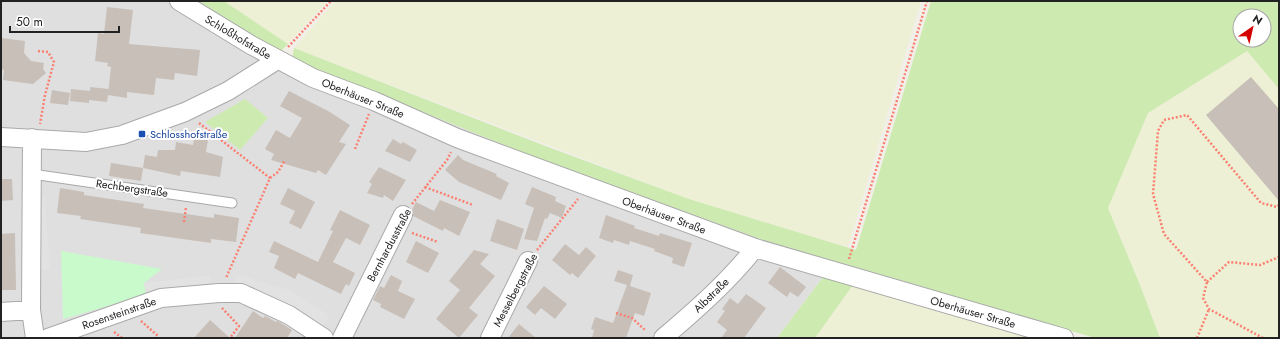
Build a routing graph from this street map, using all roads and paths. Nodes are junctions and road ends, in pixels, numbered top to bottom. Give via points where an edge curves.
1 (179, 1) edge
2 (331, 1) edge
3 (927, 1) edge
4 (38, 51) dead end
5 (277, 60) junction
6 (374, 101) junction
7 (1, 137) edge
8 (35, 138) junction
9 (457, 138) junction
10 (355, 149) dead end
11 (285, 160) dead end
12 (32, 174) junction
13 (270, 178) dead end
14 (584, 186) junction
15 (425, 187) junction
16 (232, 203) dead end
17 (473, 205) dead end
18 (1279, 205) edge
19 (400, 221) junction
20 (438, 242) dead end
21 (755, 248) junction
22 (1279, 257) edge
23 (528, 261) joint
24 (848, 263) dead end
25 (1207, 282) junction
26 (215, 293) junction
27 (129, 309) junction
28 (1209, 309) junction
29 (30, 310) junction
30 (1, 312) edge
31 (616, 313) dead end
32 (645, 330) dead end
33 (35, 338) edge
34 (48, 338) edge
35 (157, 338) edge
36 (230, 338) edge
37 (324, 338) edge
38 (342, 338) edge
39 (490, 338) edge
40 (663, 338) edge
41 (1064, 338) edge
42 (1197, 338) edge
43 (1263, 338) edge

1 - 5 street, Schloßhofstraße
2 - 5 path
3 - 24 path
4 - 8 path via 48,52 54,62
5 - 6 street, Oberhäuser Straße via 313,78
5 - 8 street via 228,90 185,112 122,135 86,142
6 - 9 street, Oberhäuser Straße
6 - 10 path
7 - 8 street
8 - 12 street
9 - 14 street, Oberhäuser Straße
9 - 15 path, Bernhardusstraße via 447,160
11 - 13 path via 278,172
12 - 16 lane, Rechbergstraße
12 - 29 street
14 - 21 street, Oberhäuser Straße
14 - 23 path, Messelbergstraße via 576,202
15 - 17 path
15 - 19 path, Bernhardusstraße
18 - 25 path via 1277,207 1261,203 1187,115 1164,120 1158,131 1153,194 1164,234
19 - 20 path
19 - 38 street, Bernhardusstraße
21 - 40 street, Albstraße via 708,299
21 - 41 street, Oberhäuser Straße
22 - 25 path via 1260,265 1229,262
23 - 39 street, Messelbergstraße
25 - 28 path via 1203,298
26 - 27 street, Rosensteinstraße via 161,298
26 - 36 path via 223,310 239,326
26 - 37 street, Rosensteinstraße via 241,293 289,315
27 - 34 street, Rosensteinstraße
27 - 35 path via 158,336
28 - 42 path
28 - 43 path
29 - 30 street
29 - 33 street
31 - 32 path via 632,318

